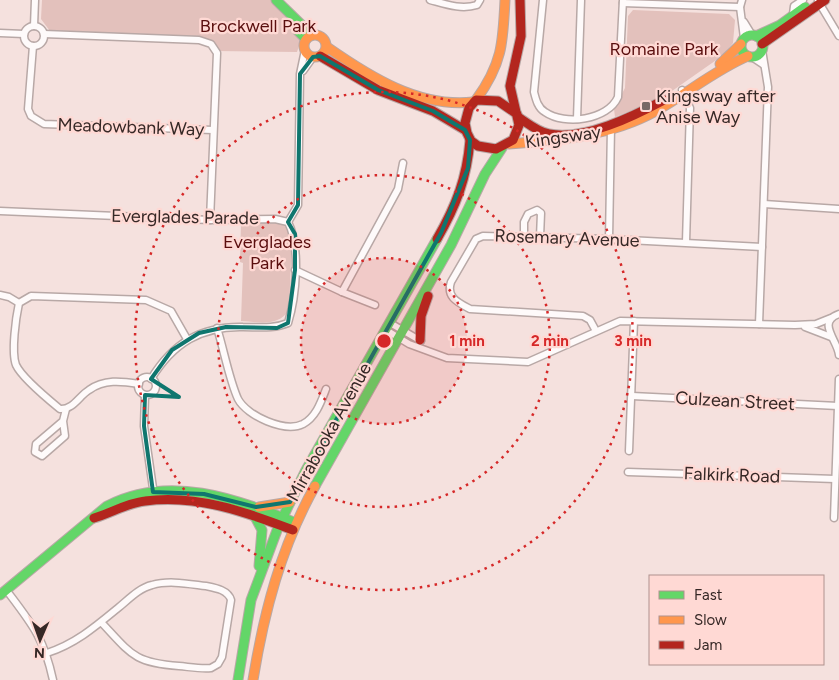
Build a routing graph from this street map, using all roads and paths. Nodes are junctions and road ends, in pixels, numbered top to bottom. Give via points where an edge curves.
1 (35, 0) edge
2 (276, 0) edge
3 (430, 0) edge
4 (480, 0) edge
5 (505, 0) edge
6 (520, 0) edge
7 (543, 0) edge
8 (581, 0) edge
9 (803, 0) edge
10 (820, 1) edge
11 (623, 2) edge
12 (741, 4) edge
13 (793, 14) junction
14 (34, 26) junction
15 (0, 33) edge
16 (24, 34) junction
17 (44, 34) junction
18 (839, 36) edge
19 (309, 37) junction
20 (748, 38) junction
21 (33, 46) junction
22 (327, 47) junction
23 (762, 47) junction
24 (305, 50) junction
25 (317, 56) junction
26 (750, 56) junction
27 (764, 66) junction
28 (300, 74) junction
29 (683, 92) junction
30 (474, 101) junction
31 (518, 115) junction
32 (577, 119) junction
33 (611, 127) junction
34 (213, 130) junction
35 (465, 130) junction
36 (470, 140) junction
37 (505, 146) junction
38 (403, 163) dead end
39 (764, 204) junction
40 (839, 209) edge
41 (0, 211) edge
42 (210, 220) junction
43 (288, 222) junction
44 (524, 236) junction
45 (540, 237) junction
46 (609, 239) junction
47 (686, 242) junction
48 (762, 247) junction
49 (295, 270) junction
50 (436, 271) junction
51 (342, 292) junction
52 (0, 295) edge
53 (19, 303) junction
54 (375, 305) dead end
55 (836, 313) edge
56 (634, 320) junction
57 (759, 324) junction
58 (796, 325) junction
59 (388, 327) junction
60 (217, 328) junction
61 (596, 331) junction
62 (401, 334) junction
63 (187, 339) junction
64 (835, 339) edge
65 (420, 340) junction
66 (428, 350) junction
67 (839, 356) edge
68 (151, 378) junction
69 (839, 379) edge
70 (139, 384) junction
71 (326, 389) dead end
72 (145, 395) junction
73 (632, 396) junction
74 (838, 406) junction
75 (66, 409) junction
76 (64, 421) junction
77 (629, 451) dead end
78 (628, 472) dead end
79 (835, 479) junction
80 (154, 496) junction
81 (290, 502) junction
82 (255, 511) junction
83 (834, 518) dead end
84 (281, 521) junction
85 (294, 526) junction
86 (258, 582) junction
87 (4, 593) edge
88 (101, 622) junction
89 (47, 653) junction
90 (53, 680) edge
91 (238, 680) edge
92 (253, 680) edge

1 - 14 street
2 - 19 main road via 289,12 297,30
3 - 4 street via 470,7
5 - 30 main road via 495,71
6 - 31 main road via 522,31 510,86
7 - 32 street via 535,70 536,101 546,113 558,118
8 - 32 street
9 - 13 street, Kingsway via 794,6
10 - 13 main road, Kingsway
10 - 18 street
10 - 23 main road, Kingsway
11 - 12 street
11 - 32 street via 618,97 605,112
12 - 20 street
13 - 20 main road, Kingsway via 780,25
14 - 16 street via 28,27
14 - 17 street
15 - 16 street
16 - 21 street via 26,42
17 - 21 street via 41,43
17 - 34 street via 199,40 211,44 217,53
19 - 22 main road via 322,37
19 - 24 main road
20 - 23 main road
20 - 26 main road via 742,51
20 - 29 main road, Kingsway
21 - 34 street, Meadowbank Way via 28,109 31,116 44,124
22 - 25 main road
22 - 30 main road via 383,82 418,95 448,103
23 - 26 main road, Kingsway via 758,55
23 - 27 street
24 - 25 main road
24 - 28 street
25 - 28 street
25 - 35 main road via 378,90 433,110
26 - 27 street
26 - 29 main road, Kingsway via 724,66
27 - 39 street via 768,74
28 - 43 street via 298,205
29 - 33 main road, Kingsway
29 - 47 street via 690,108
30 - 31 main road via 498,100 509,105
30 - 35 main road via 466,112
31 - 33 main road, Kingsway via 534,128 556,135
31 - 37 main road via 517,132
33 - 37 main road, Kingsway via 574,139
33 - 46 street
34 - 42 street
35 - 36 main road
36 - 37 main road via 484,149
36 - 59 main road, Mirrabooka Avenue via 468,168 462,188 441,233
37 - 50 main road, Mirrabooka Avenue via 484,174
38 - 51 street via 398,189
39 - 40 street
39 - 48 street
41 - 42 street, Everglades Parade
42 - 43 street, Everglades Parade via 275,219
43 - 49 street via 295,234
44 - 45 street, Rosemary Avenue
44 - 45 street via 524,222 528,214 537,210 541,213
44 - 61 street, Rosemary Avenue via 482,236 476,239 451,282 450,295 456,302 474,310 583,316 590,320
45 - 46 street, Rosemary Avenue
46 - 47 street, Rosemary Avenue
47 - 48 street, Rosemary Avenue
48 - 57 street
49 - 51 street
49 - 60 street via 288,323 277,328
50 - 62 main road, Mirrabooka Avenue
50 - 65 main road via 421,316
51 - 54 street
52 - 53 street
53 - 63 street via 31,296 146,300 171,311
53 - 75 street via 14,327 16,365 38,390 60,409
55 - 58 street via 816,324
55 - 64 street via 828,326
56 - 57 street
56 - 61 street via 620,321
56 - 73 street
57 - 58 street
58 - 64 street via 809,327
59 - 62 street
59 - 81 main road, Mirrabooka Avenue
60 - 63 street
60 - 71 street via 239,401 260,420 283,426 302,424 317,411
61 - 66 street via 528,362 447,358
62 - 65 street
62 - 66 street
62 - 85 main road, Mirrabooka Avenue
63 - 68 street via 166,356
64 - 67 street
65 - 66 street
68 - 70 street via 142,379
68 - 72 street via 156,385 155,390
69 - 74 street
70 - 72 street via 140,392
70 - 75 street via 117,381 98,385
72 - 80 street via 144,426
73 - 74 street, Culzean Street
73 - 77 street
74 - 79 street
75 - 76 street
76 - 76 street via 36,444 35,452 42,456 65,436
78 - 79 street, Falkirk Road
79 - 83 street
80 - 82 main road
80 - 87 main road via 94,518
81 - 82 main road
81 - 84 main road, Mirrabooka Avenue
82 - 84 main road
82 - 86 main road via 262,530
84 - 85 main road
84 - 86 main road, Mirrabooka Avenue
85 - 92 main road, Mirrabooka Avenue via 265,617
86 - 91 main road, Mirrabooka Avenue
87 - 89 street via 36,630
88 - 88 street via 140,590 163,582 222,590 231,600 222,657 211,668 157,665 140,660 129,653
88 - 89 street via 72,643
89 - 90 street

